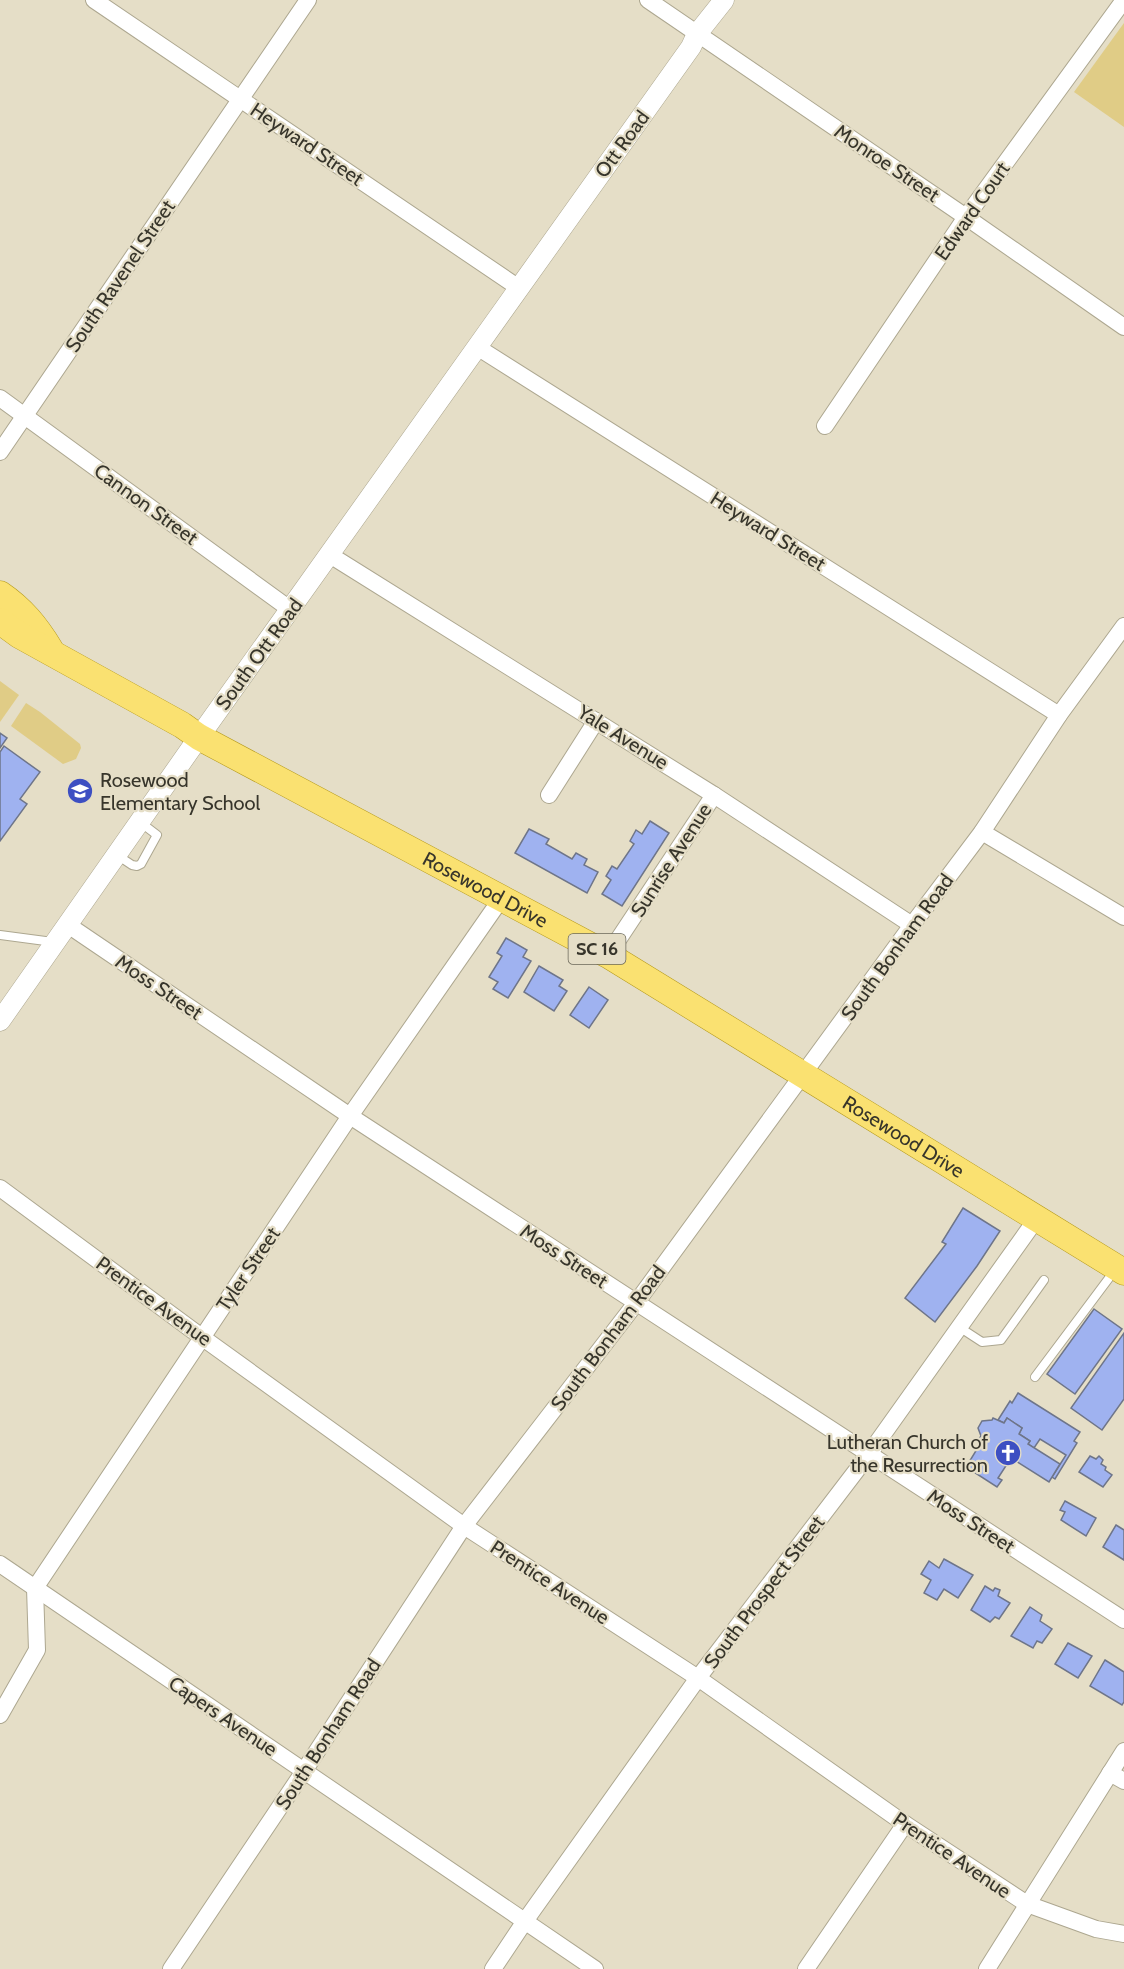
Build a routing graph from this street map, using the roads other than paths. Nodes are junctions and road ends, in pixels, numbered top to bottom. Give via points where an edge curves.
1 (94, 0) edge
2 (308, 0) edge
3 (648, 0) edge
4 (724, 0) edge
5 (1124, 0) edge
6 (697, 34) junction
7 (240, 99) junction
8 (966, 217) junction
9 (519, 288) junction
10 (1124, 327) edge
11 (477, 347) junction
12 (0, 398) edge
13 (25, 416) junction
14 (825, 426) dead end
15 (0, 452) edge
16 (330, 555) junction
17 (0, 594) edge
18 (291, 610) junction
19 (0, 621) edge
20 (1124, 626) edge
21 (53, 654) junction
22 (1059, 715) junction
23 (596, 721) junction
24 (200, 737) junction
25 (549, 795) dead end
26 (714, 795) junction
27 (982, 832) junction
28 (501, 899) junction
29 (1124, 917) edge
30 (68, 925) junction
31 (912, 925) junction
32 (0, 934) edge
33 (55, 943) junction
34 (608, 955) junction
35 (0, 1021) edge
36 (803, 1076) junction
37 (350, 1116) junction
38 (0, 1188) edge
39 (1037, 1218) junction
40 (1120, 1270) edge
41 (1044, 1280) dead end
42 (636, 1303) junction
43 (959, 1327) junction
44 (203, 1338) junction
45 (1035, 1377) dead end
46 (869, 1454) junction
47 (464, 1526) junction
48 (0, 1564) edge
49 (35, 1588) junction
50 (1124, 1620) edge
51 (699, 1678) junction
52 (0, 1715) edge
53 (1124, 1751) edge
54 (304, 1771) junction
55 (1117, 1777) edge
56 (905, 1824) junction
57 (1027, 1904) junction
58 (525, 1921) junction
59 (1124, 1934) edge
60 (171, 1969) edge
61 (493, 1969) edge
62 (595, 1969) edge
63 (806, 1969) edge
64 (987, 1969) edge

1 - 7 street, Heyward Street
2 - 7 street, South Ravenel Street
3 - 6 street, Monroe Street
4 - 6 street, Ott Road
5 - 8 street, Edward Court
6 - 8 street, Monroe Street
6 - 9 street, Ott Road
7 - 9 street, Heyward Street
7 - 13 street, South Ravenel Street
8 - 10 street, Monroe Street
8 - 14 street, Edward Court
9 - 11 street, South Ott Road
11 - 16 street, South Ott Road
11 - 22 street, Heyward Street
12 - 13 street, Cannon Street
13 - 15 street, South Ravenel Street
13 - 18 street, Cannon Street
16 - 18 street, South Ott Road
16 - 23 street, Yale Avenue
17 - 21 main road, Rosewood Drive / SC 16 via 34,624
18 - 24 street, South Ott Road
19 - 21 main road, Rosewood Drive / SC 16
20 - 22 street, South Bonham Road
21 - 24 main road, Rosewood Drive / SC 16
22 - 27 street, South Bonham Road
23 - 25 street
23 - 26 street, Yale Avenue
24 - 28 main road, Rosewood Drive / SC 16
24 - 30 street, South Ott Road
26 - 31 street, Yale Avenue
26 - 34 street, Sunrise Avenue
27 - 29 street
27 - 31 street, South Bonham Road
28 - 34 main road, Rosewood Drive / SC 16
28 - 37 street, Tyler Street
30 - 33 street, South Ott Road
30 - 37 street, Moss Street
31 - 36 street, South Bonham Road
32 - 33 lane
33 - 35 street, South Ott Road
34 - 36 main road, Rosewood Drive / SC 16
36 - 39 main road, Rosewood Drive / SC 16
36 - 42 street, South Bonham Road
37 - 42 street, Moss Street
37 - 44 street, Tyler Street
38 - 44 street, Prentice Avenue
39 - 40 main road, Rosewood Drive / SC 16
39 - 43 street, South Prospect Street
40 - 45 lane
41 - 43 lane via 1001,1340 982,1342
42 - 46 street, Moss Street
42 - 47 street, South Bonham Road
43 - 46 street, South Prospect Street
44 - 47 street, Prentice Avenue
44 - 49 street, Tyler Street
46 - 50 street, Moss Street
46 - 51 street, South Prospect Street
47 - 51 street, Prentice Avenue
47 - 54 street, South Bonham Road
48 - 49 street, Capers Avenue
49 - 52 street via 37,1650
49 - 54 street, Capers Avenue
51 - 56 street, Prentice Avenue
51 - 58 street, South Prospect Street
53 - 55 street
54 - 58 street, Capers Avenue
54 - 60 street, South Bonham Road
55 - 57 street
56 - 57 street, Prentice Avenue
56 - 63 street
57 - 59 street, Prentice Avenue via 1096,1929
57 - 64 street
58 - 61 street, South Prospect Street
58 - 62 street, Capers Avenue

